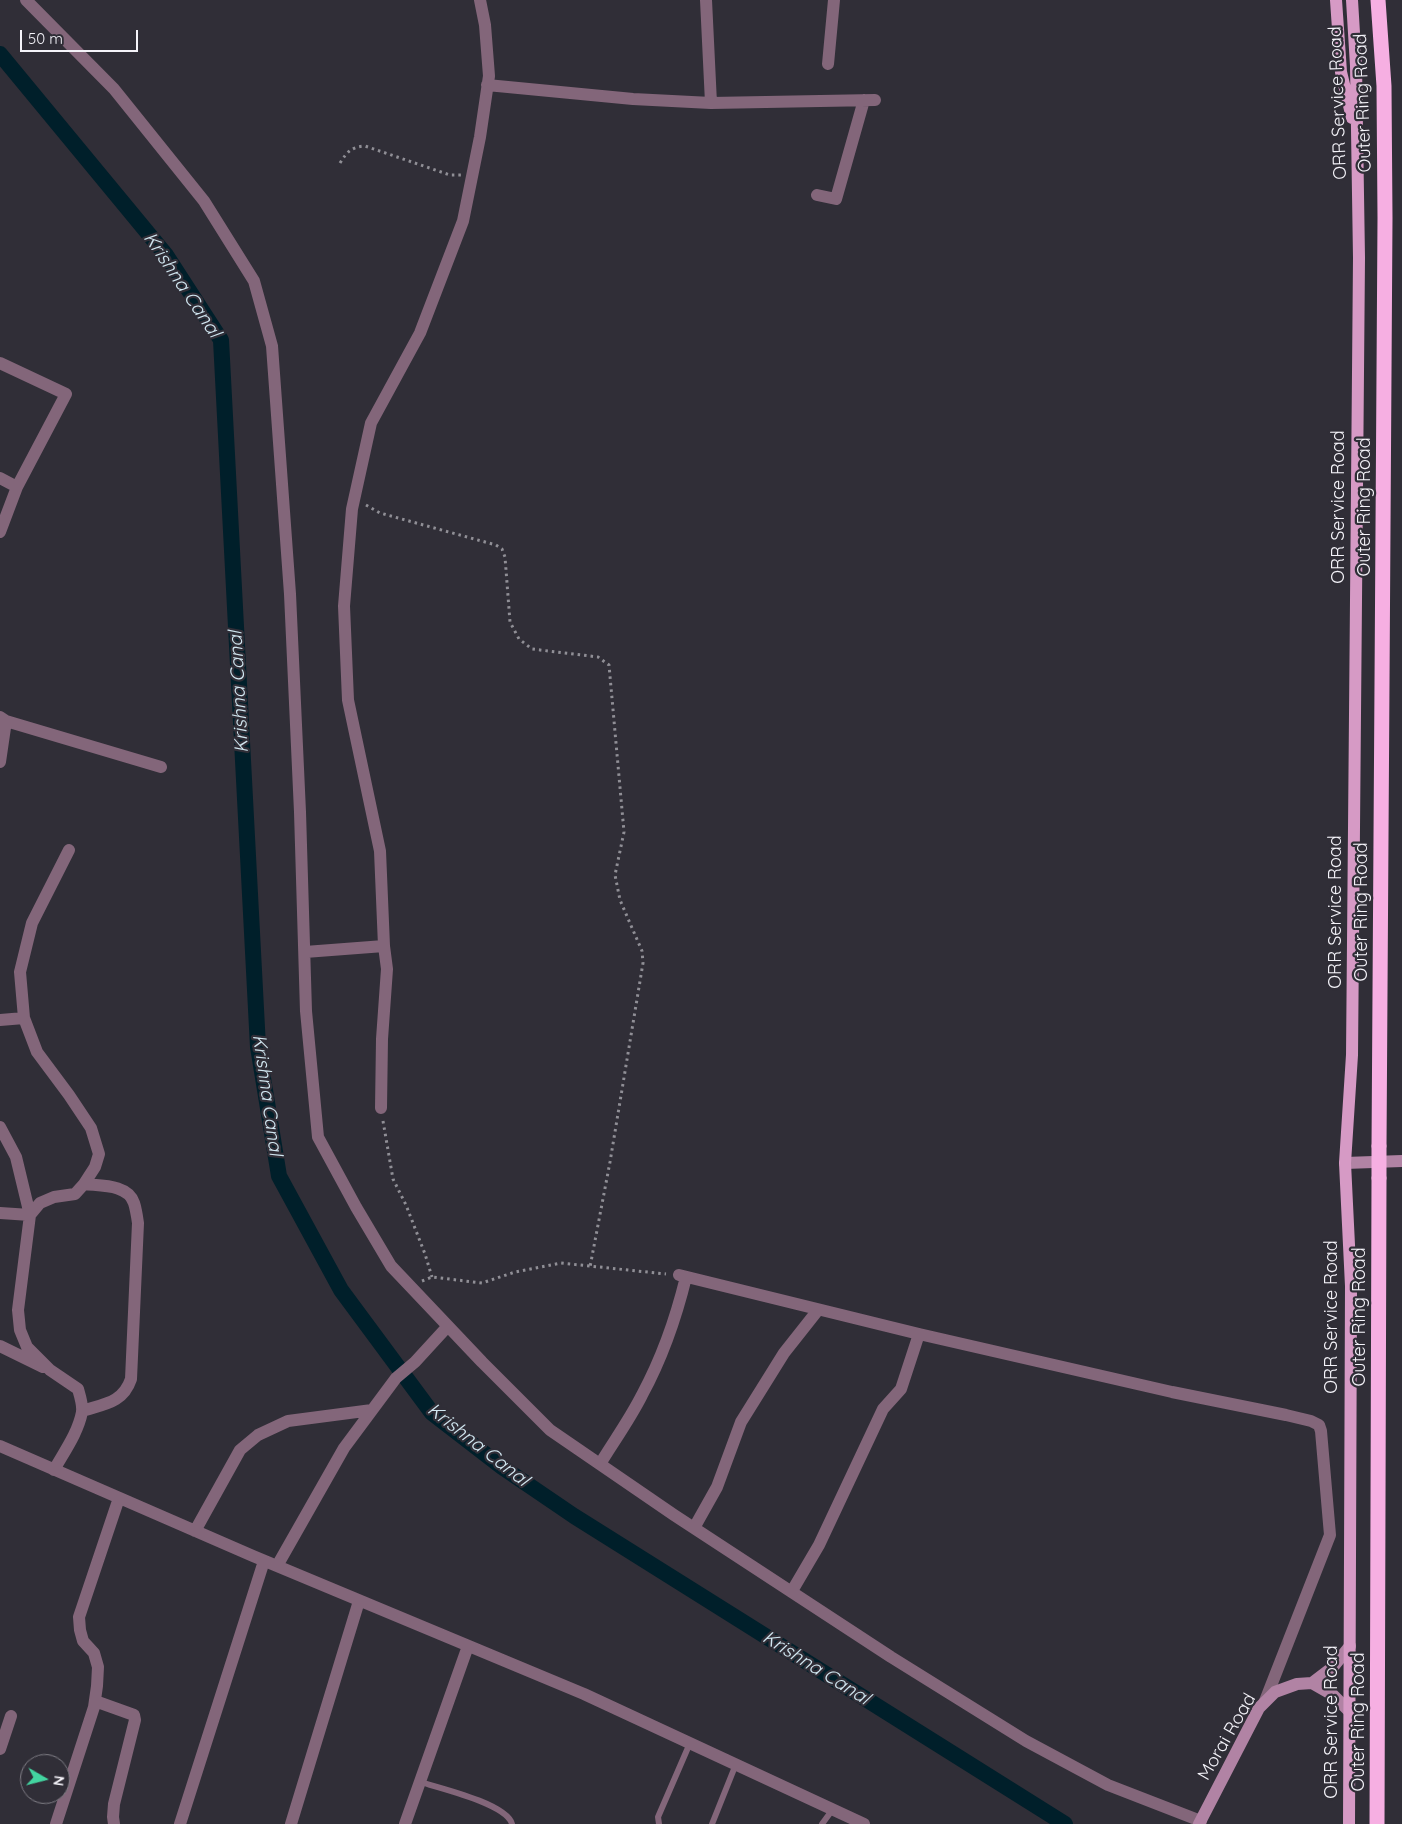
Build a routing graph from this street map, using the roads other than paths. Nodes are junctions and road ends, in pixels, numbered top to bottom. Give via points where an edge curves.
1 (26, 0) edge
2 (480, 0) edge
3 (706, 0) edge
4 (834, 0) edge
5 (1336, 0) edge
6 (1352, 0) edge
7 (1378, 0) edge
8 (828, 64) dead end
9 (487, 85) junction
10 (711, 103) junction
11 (1358, 142) junction
12 (818, 194) dead end
13 (0, 363) edge
14 (0, 478) edge
15 (17, 486) junction
16 (0, 532) edge
17 (3, 719) edge
18 (0, 762) edge
19 (161, 767) dead end
20 (69, 850) dead end
21 (384, 946) junction
22 (305, 952) junction
23 (24, 1018) junction
24 (0, 1020) edge
25 (381, 1108) road end
26 (0, 1127) edge
27 (1402, 1160) edge
28 (1345, 1163) junction
29 (84, 1184) junction
30 (0, 1213) edge
31 (30, 1215) junction
32 (818, 1310) junction
33 (448, 1326) junction
34 (919, 1334) junction
35 (0, 1346) edge
36 (50, 1370) junction
37 (372, 1410) junction
38 (82, 1411) junction
39 (0, 1446) edge
40 (600, 1464) junction
41 (54, 1470) junction
42 (119, 1498) junction
43 (694, 1528) junction
44 (195, 1531) junction
45 (264, 1561) junction
46 (277, 1566) junction
47 (792, 1591) junction
48 (359, 1601) junction
49 (468, 1646) junction
50 (1350, 1646) junction
51 (1312, 1684) junction
52 (1265, 1701) junction
53 (95, 1702) junction
54 (1350, 1712) junction
55 (11, 1716) dead end
56 (690, 1743) junction
57 (0, 1748) edge
58 (736, 1764) junction
59 (420, 1782) junction
60 (833, 1809) junction
61 (1200, 1822) edge
62 (56, 1824) edge
63 (114, 1824) edge
64 (180, 1824) edge
65 (291, 1824) edge
66 (405, 1824) edge
67 (512, 1824) edge
68 (660, 1824) edge
69 (712, 1824) edge
70 (822, 1824) edge
71 (864, 1824) edge
72 (1349, 1824) edge
73 (1377, 1824) edge

1 - 22 street via 120,97 204,201 254,281 272,346 290,594
2 - 9 street
3 - 10 street
4 - 8 street
5 - 11 main road via 1341,72
6 - 11 main road, ORR Service Road
7 - 73 highway, Outer Ring Road, bridge via 1384,86 1385,218
9 - 10 street
9 - 21 street via 463,221 420,333 371,423 355,499 344,606 348,700 380,851
10 - 12 street via 869,100 836,199
11 - 28 main road, ORR Service Road via 1353,982
13 - 15 street via 66,394
14 - 15 street
15 - 16 street
17 - 18 street
17 - 19 street
20 - 23 street via 32,923 20,972
21 - 22 street
21 - 25 street via 387,970
22 - 33 street via 306,1011 318,1137 391,1266
23 - 24 street
23 - 29 street via 37,1052 92,1128 99,1154
26 - 31 street via 16,1157
27 - 28 street
28 - 50 main road, ORR Service Road via 1351,1286
29 - 31 street via 75,1194 40,1203
29 - 38 street via 114,1187 127,1193 134,1202 138,1223 131,1379 120,1398
30 - 31 street
31 - 36 street via 18,1310 20,1330 27,1347
32 - 34 street
32 - 40 street via 683,1276 678,1311 668,1338 642,1396
32 - 43 street via 784,1353 741,1422 717,1487
33 - 37 street via 416,1362 396,1378
33 - 40 street via 550,1430
34 - 47 street via 904,1383 882,1409 819,1545
34 - 52 street via 1319,1425 1330,1534
35 - 36 street
36 - 38 street via 78,1389
37 - 44 street via 288,1421 258,1434 240,1450
37 - 46 street via 344,1448
38 - 41 street via 76,1430
39 - 41 street
40 - 43 street
41 - 42 street
42 - 44 street
42 - 53 street via 79,1617 83,1641 94,1653 98,1667
43 - 47 street
44 - 45 street
45 - 46 street
45 - 64 street
46 - 48 street
47 - 61 street via 1026,1741 1108,1785
48 - 49 street
48 - 65 street
49 - 56 street
49 - 59 street
50 - 51 street
50 - 54 main road, ORR Service Road
51 - 52 street, Morai Road via 1286,1686
51 - 54 street via 1333,1695
52 - 61 street, Morai Road
53 - 62 street
53 - 63 street via 129,1712 135,1720 114,1804
54 - 72 main road, ORR Service Road
55 - 57 street
56 - 58 street
56 - 68 lane via 658,1817
58 - 60 street
58 - 69 lane
59 - 66 street
59 - 67 lane via 491,1804
60 - 70 lane
60 - 71 street

